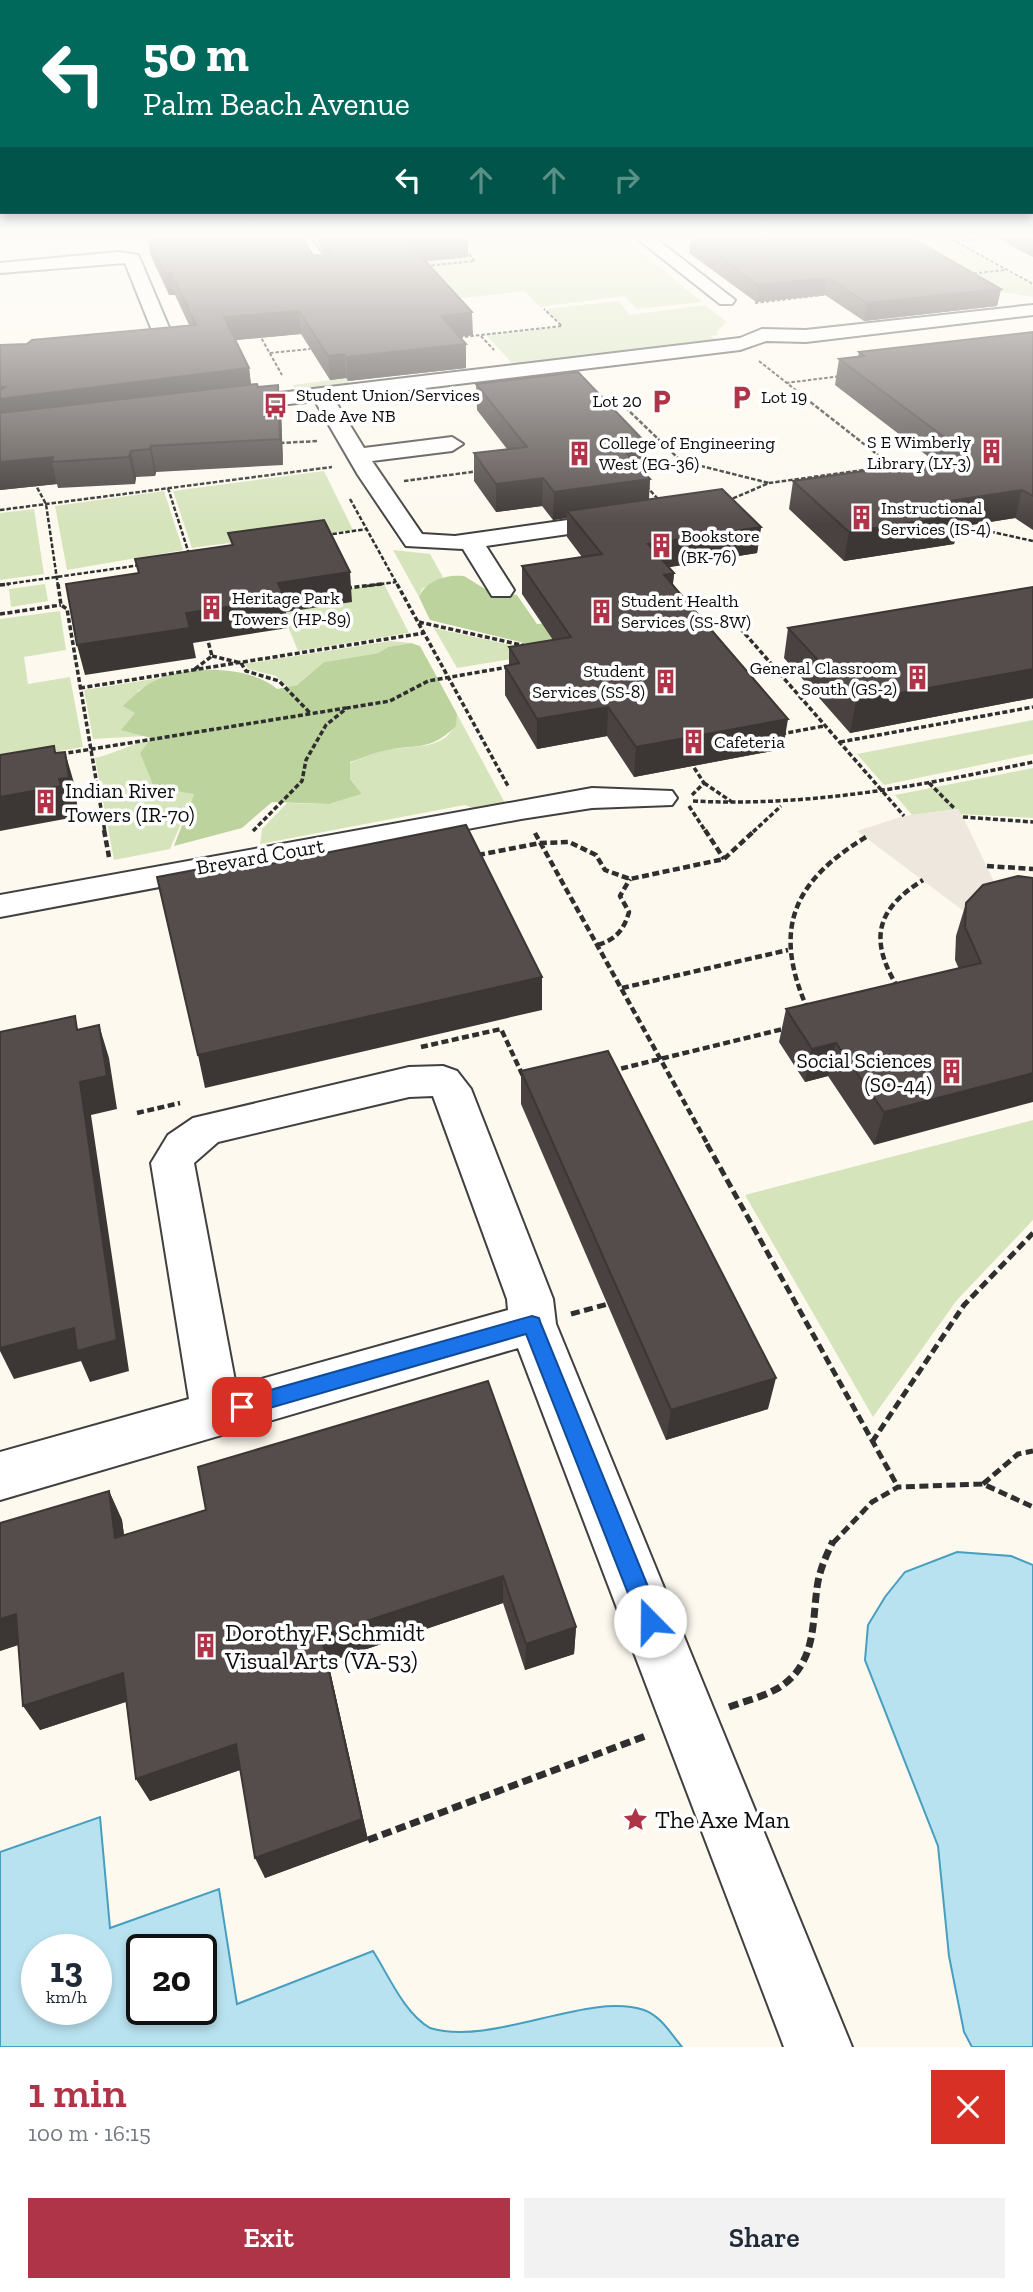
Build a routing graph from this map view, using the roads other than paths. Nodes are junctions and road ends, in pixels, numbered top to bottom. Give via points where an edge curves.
1 (162, 333) edge
2 (836, 333) edge
3 (762, 335) joint
4 (97, 346) edge
5 (321, 394) junction
6 (208, 407) edge
7 (452, 444) dead end
8 (358, 456) junction
9 (671, 513) edge
10 (470, 541) junction
11 (501, 590) dead end
12 (673, 799) road end
13 (0, 906) edge
14 (532, 1324) junction
15 (216, 1414) junction
16 (0, 1476) edge
17 (818, 2047) edge

1 - 4 street via 164,337
2 - 3 street
3 - 5 street via 740,344
5 - 6 street
5 - 8 street
7 - 8 street
8 - 10 street via 415,541
9 - 10 street via 540,542
10 - 11 street
12 - 13 street, Brevard Court via 592,797
14 - 15 street
14 - 15 street via 530,1299 451,1089 443,1081 409,1082 208,1129 184,1142 172,1163
14 - 17 street
15 - 16 street

